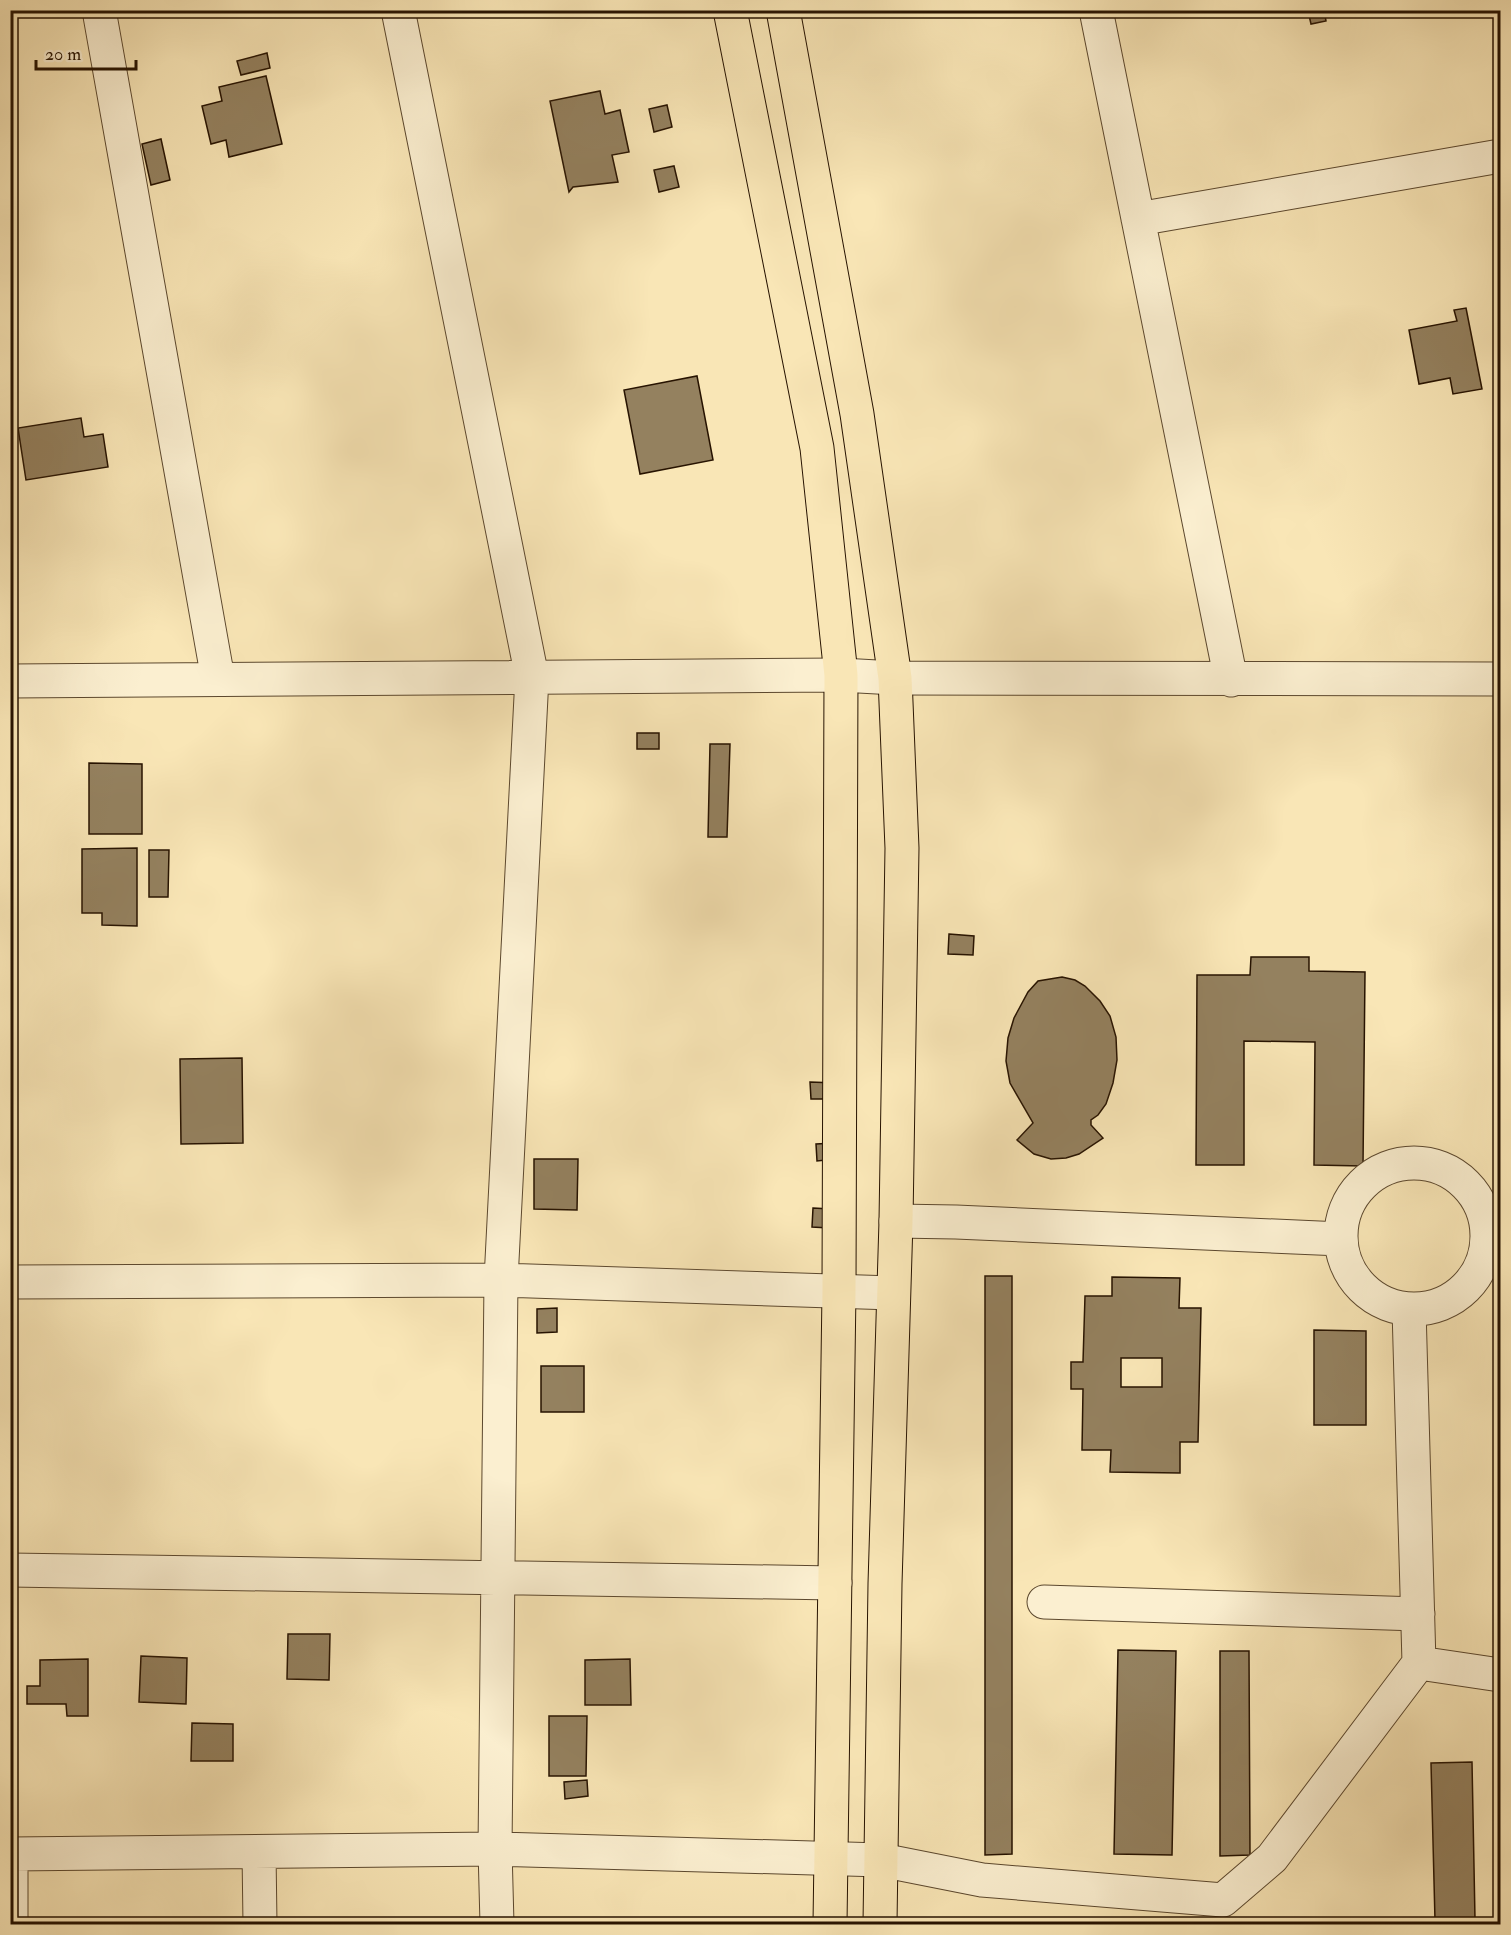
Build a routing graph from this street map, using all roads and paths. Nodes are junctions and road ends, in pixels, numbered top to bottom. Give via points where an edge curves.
1 (99, 10) edge
2 (398, 10) edge
3 (730, 10) edge
4 (783, 10) edge
5 (1096, 10) edge
6 (1500, 156) edge
7 (1138, 219) junction
8 (841, 675) junction
9 (532, 677) junction
10 (896, 678) junction
11 (218, 679) junction
12 (1500, 679) edge
13 (1231, 680) junction
14 (10, 681) edge
15 (896, 1221) junction
16 (1494, 1235) edge
17 (1341, 1239) junction
18 (501, 1280) junction
19 (10, 1282) edge
20 (839, 1291) junction
21 (893, 1293) junction
22 (1409, 1309) junction
23 (10, 1570) edge
24 (498, 1578) junction
25 (835, 1583) junction
26 (1044, 1602) dead end
27 (1418, 1614) junction
28 (1419, 1664) junction
29 (1500, 1675) edge
30 (495, 1849) junction
31 (259, 1852) junction
32 (831, 1859) junction
33 (881, 1860) junction
34 (10, 1924) edge
35 (260, 1924) edge
36 (497, 1924) edge
37 (830, 1924) edge
38 (880, 1924) edge

1 - 11 street
2 - 9 street
3 - 8 main road via 817,448
4 - 10 main road via 857,414
5 - 7 street
6 - 7 street
7 - 13 street
8 - 9 street
8 - 10 street
8 - 20 main road
9 - 11 street
9 - 18 street
10 - 13 street
10 - 15 main road via 902,848
11 - 14 street
12 - 13 street
15 - 17 street
15 - 21 main road
16 - 17 street via 1478,1200 1462,1181 1442,1168 1419,1162 1395,1165 1372,1176 1355,1192 1344,1214
16 - 22 street via 1480,1270 1466,1290 1446,1304
17 - 22 street via 1345,1263 1357,1283 1375,1299 1398,1309
18 - 19 street
18 - 20 street
18 - 24 street
20 - 21 street
20 - 25 main road
21 - 33 main road
22 - 27 street
23 - 24 street
24 - 25 street
24 - 30 street
25 - 32 main road
26 - 27 street
27 - 28 street
28 - 29 street
28 - 33 street via 1272,1858 1223,1900 982,1880
30 - 31 street
30 - 32 street
30 - 36 street
31 - 34 street via 10,1854
31 - 35 street
32 - 33 street
32 - 37 main road
33 - 38 main road

